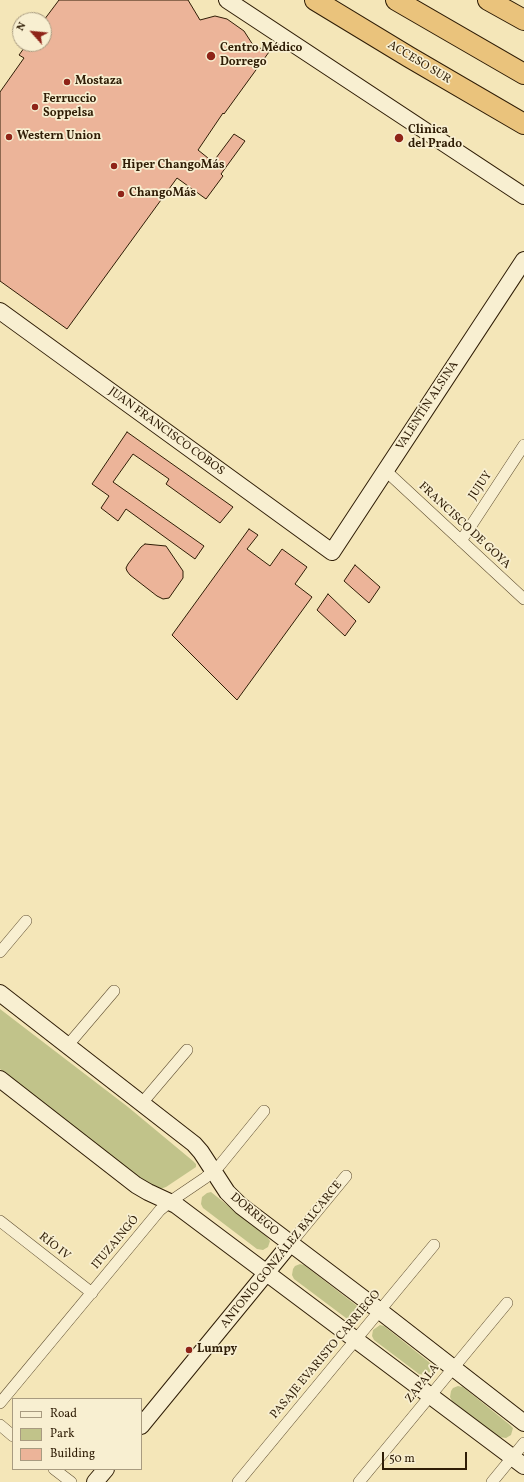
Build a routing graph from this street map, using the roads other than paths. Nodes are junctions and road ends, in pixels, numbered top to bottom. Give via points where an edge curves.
1 (227, 0) edge
2 (316, 0) edge
3 (396, 0) edge
4 (488, 0) edge
5 (524, 20) edge
6 (524, 74) edge
7 (524, 124) edge
8 (524, 196) edge
9 (524, 260) edge
10 (0, 311) edge
11 (524, 445) edge
12 (386, 471) junction
13 (460, 540) junction
14 (332, 552) joint
15 (524, 599) edge
16 (26, 920) dead end
17 (0, 952) edge
18 (114, 991) dead end
19 (0, 993) edge
20 (68, 1045) junction
21 (187, 1050) dead end
22 (0, 1080) edge
23 (142, 1103) junction
24 (264, 1111) dead end
25 (213, 1172) junction
26 (346, 1176) dead end
27 (171, 1201) junction
28 (0, 1221) edge
29 (290, 1244) junction
30 (434, 1245) dead end
31 (268, 1272) junction
32 (92, 1293) junction
33 (507, 1303) dead end
34 (380, 1311) junction
35 (356, 1339) junction
36 (453, 1367) junction
37 (430, 1396) junction
38 (0, 1404) edge
39 (524, 1423) edge
40 (0, 1425) edge
41 (142, 1425) edge
42 (12, 1435) edge
43 (524, 1443) edge
44 (518, 1462) edge
45 (55, 1470) edge
46 (105, 1470) edge
47 (71, 1482) edge
48 (95, 1482) edge
49 (238, 1482) edge
50 (359, 1482) edge
51 (492, 1482) edge

1 - 8 main road
2 - 7 highway, ACCESO SUR
3 - 6 highway
4 - 5 highway
9 - 12 main road, VALENTÍN ALSINA
10 - 14 main road, JUAN FRANCISCO COBOS
11 - 13 street, JUJUY
12 - 13 street, FRANCISCO DE GOYA
12 - 14 main road, VALENTÍN ALSINA
13 - 15 street, FRANCISCO DE GOYA
16 - 17 street
18 - 20 street
19 - 20 main road, DORREGO
20 - 23 main road, DORREGO
21 - 23 street
22 - 27 main road via 136,1185
23 - 25 main road, DORREGO via 194,1144
24 - 25 street, ITUZAINGÓ
25 - 27 street, ITUZAINGÓ
25 - 29 main road, DORREGO via 241,1206
26 - 29 street, ANTONIO GONZÁLEZ BALCARCE
27 - 31 main road
27 - 32 street, ITUZAINGÓ via 160,1210
28 - 32 street, RÍO IV
29 - 31 main road, ANTONIO GONZÁLEZ BALCARCE
29 - 34 main road, DORREGO
30 - 34 street, PASAJE EVARISTO CARRIEGO
31 - 35 main road
31 - 41 main road, ANTONIO GONZÁLEZ BALCARCE
32 - 38 street, ITUZAINGÓ
33 - 36 street, ZAPALA
34 - 35 street, PASAJE EVARISTO CARRIEGO
34 - 36 main road, DORREGO
35 - 37 main road
35 - 49 street, PASAJE EVARISTO CARRIEGO
36 - 37 street, ZAPALA
36 - 39 main road, DORREGO
37 - 44 main road
37 - 50 street, ZAPALA
40 - 42 street
43 - 44 street
44 - 51 street
45 - 47 street
46 - 48 main road

